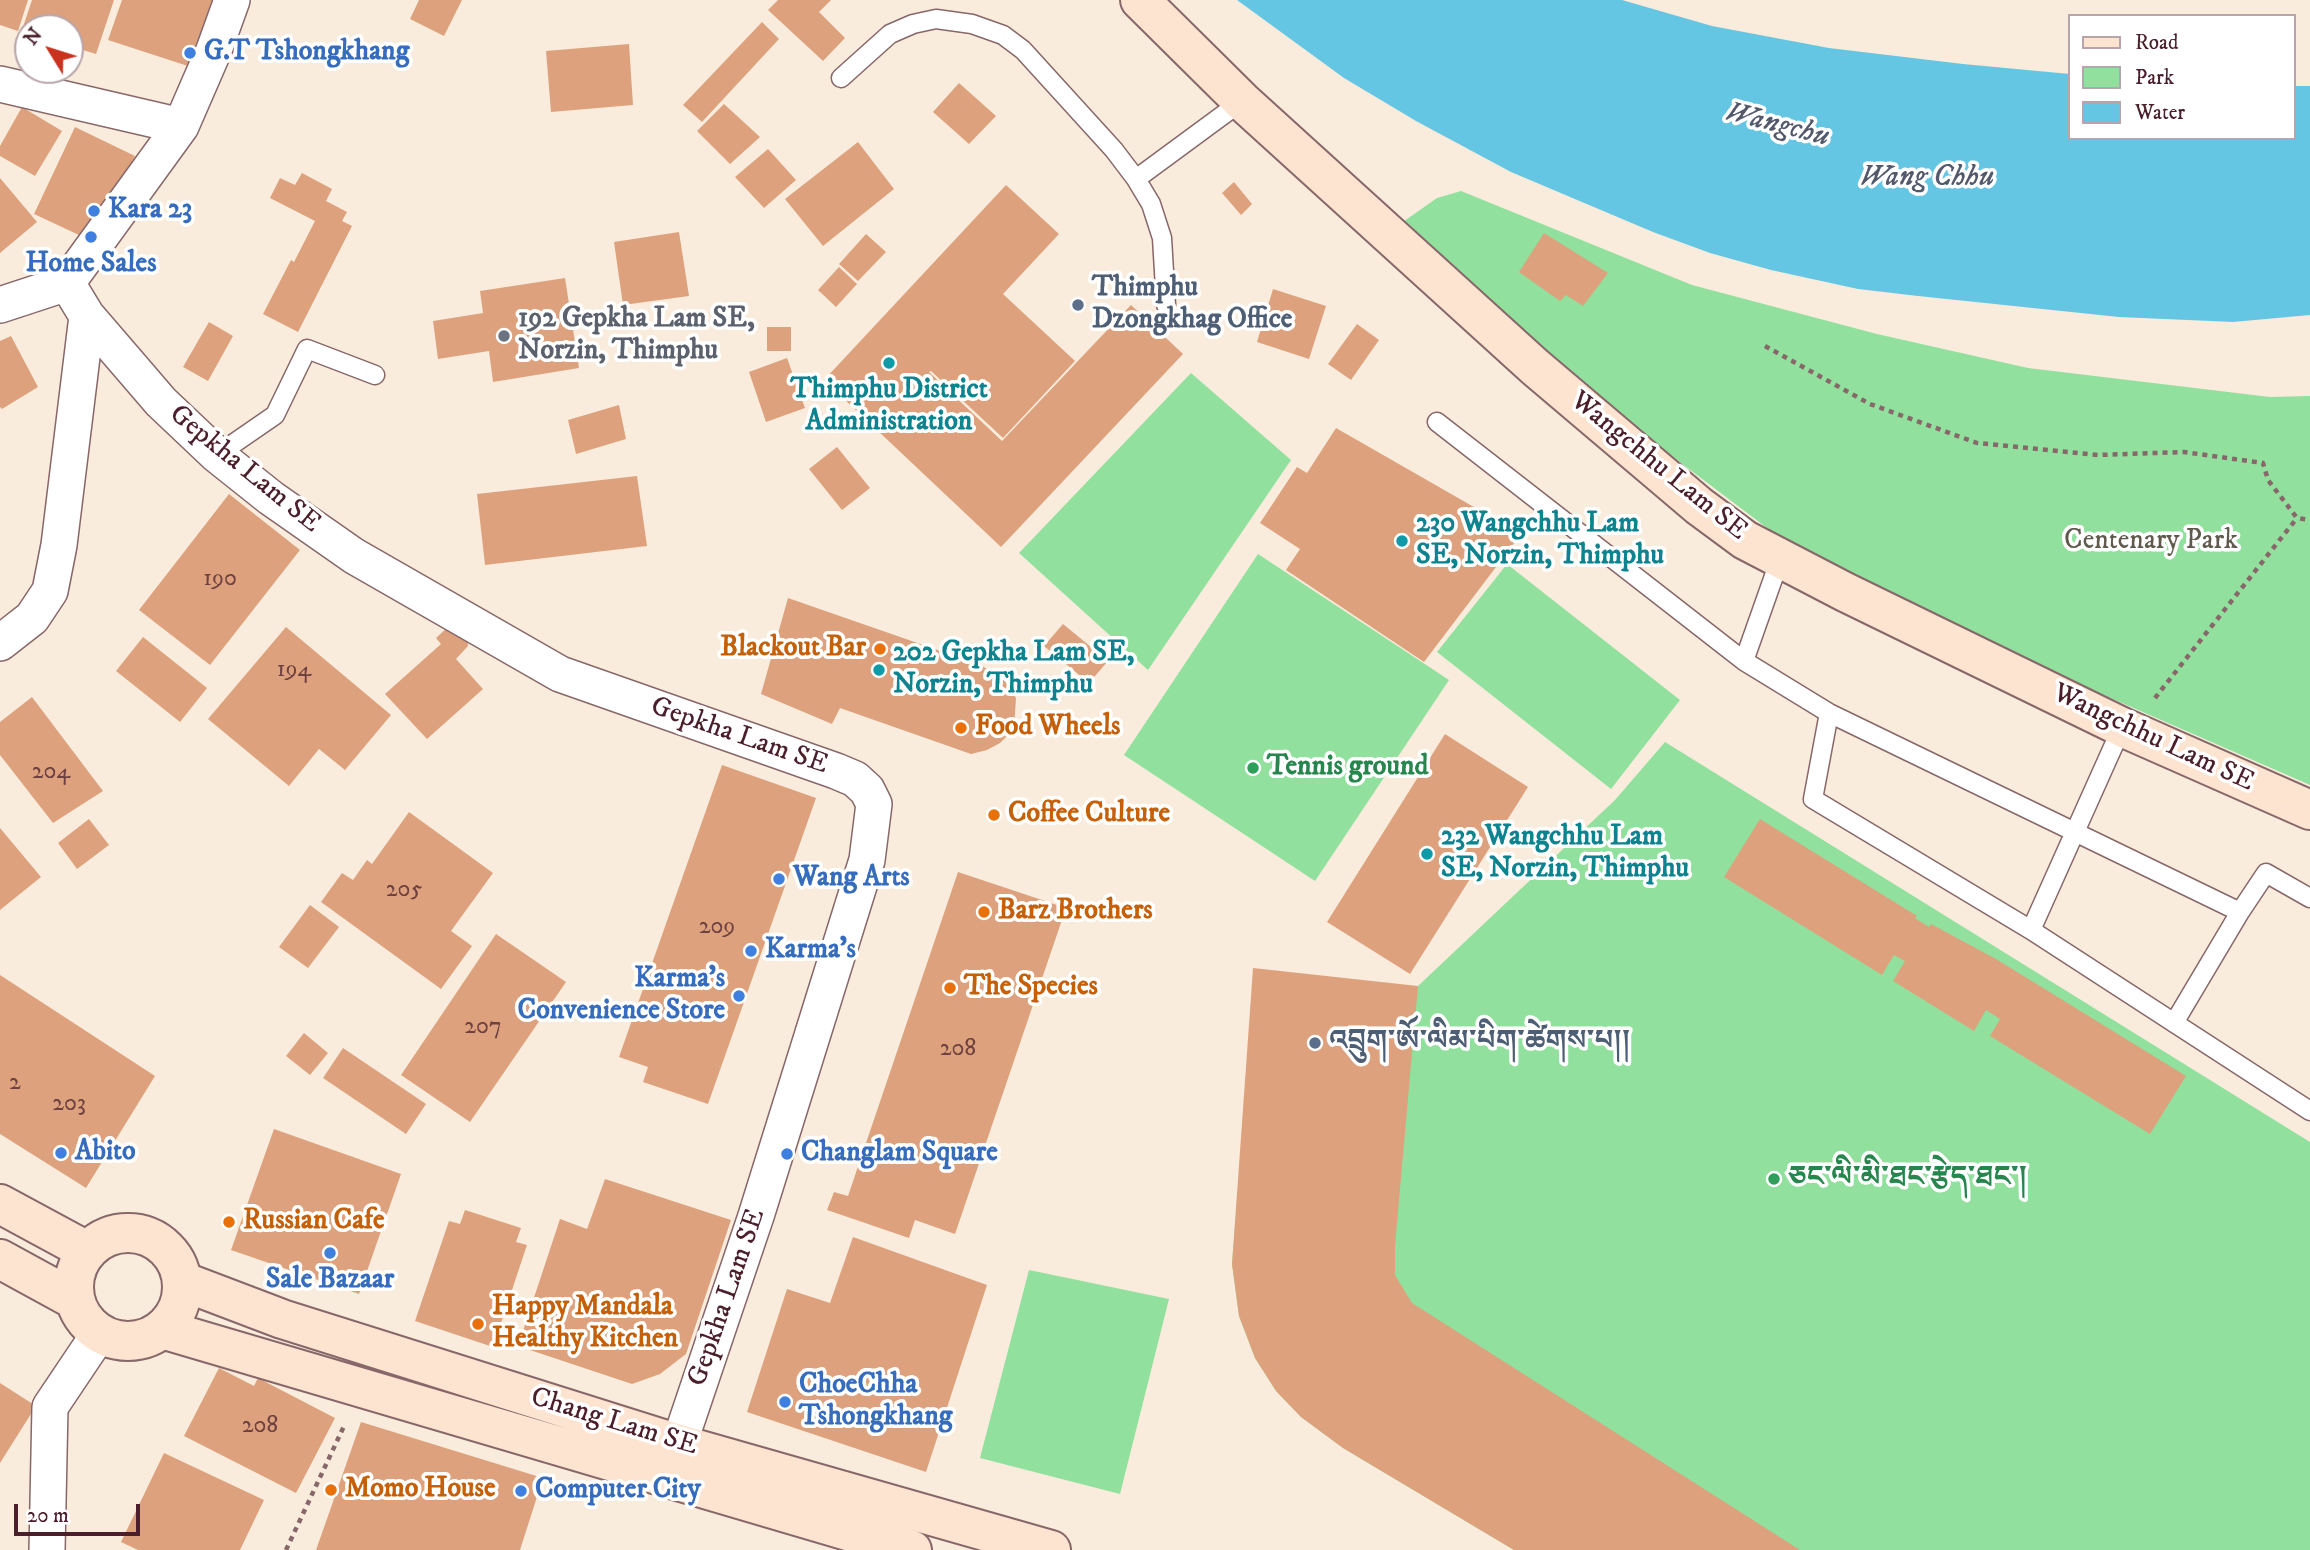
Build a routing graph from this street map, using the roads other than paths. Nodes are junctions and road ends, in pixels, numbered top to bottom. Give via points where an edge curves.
1 (232, 0) edge
2 (1140, 0) edge
3 (841, 78) dead end
4 (0, 84) edge
5 (1242, 101) junction
6 (181, 126) junction
7 (1136, 179) junction
8 (67, 283) junction
9 (0, 305) edge
10 (1166, 305) dead end
11 (87, 316) junction
12 (375, 375) dead end
13 (1437, 422) dead end
14 (217, 454) junction
15 (1780, 559) junction
16 (0, 643) edge
17 (1744, 661) junction
18 (1829, 713) junction
19 (2135, 717) junction
20 (2310, 810) edge
21 (2075, 832) junction
22 (2310, 898) edge
23 (2240, 912) junction
24 (2031, 930) junction
25 (2174, 1023) junction
26 (2310, 1111) edge
27 (0, 1204) edge
28 (87, 1251) junction
29 (0, 1259) edge
30 (182, 1281) junction
31 (75, 1300) junction
32 (162, 1329) junction
33 (99, 1334) junction
34 (679, 1444) junction
35 (47, 1550) edge
36 (912, 1550) edge
37 (1051, 1550) edge

1 - 6 street
2 - 5 main road, Wangchhu Lam SE
3 - 7 lane via 901,29 936,19 972,24 1003,35 1023,50
4 - 6 street
5 - 7 lane
5 - 15 main road, Wangchhu Lam SE via 1535,367 1688,498 1745,540
6 - 8 street
7 - 10 lane via 1151,204 1162,238
8 - 9 street
8 - 11 street, Gepkha Lam SE
11 - 14 street, Gepkha Lam SE via 161,402
11 - 16 street via 60,545 50,592 32,618
12 - 14 lane via 307,349 275,415
13 - 17 lane
14 - 34 street, Gepkha Lam SE via 354,556 559,674 836,771 855,779 871,797 874,804 866,860 756,1216
15 - 17 lane
15 - 19 main road, Wangchhu Lam SE
17 - 18 lane
18 - 21 lane
18 - 24 lane via 1813,799
19 - 20 main road, Wangchhu Lam SE
19 - 21 lane
21 - 23 lane
21 - 24 lane
22 - 23 lane via 2266,873
23 - 25 lane
24 - 25 lane
25 - 26 lane
27 - 28 main road
28 - 30 main road via 103,1238 142,1234 173,1257
28 - 31 main road via 77,1265
29 - 31 main road
30 - 32 main road via 179,1305
30 - 34 main road, Chang Lam SE via 282,1319
31 - 33 main road via 79,1313
32 - 33 main road via 138,1341
32 - 36 main road, Chang Lam SE
33 - 35 street via 50,1408
34 - 37 main road, Chang Lam SE

